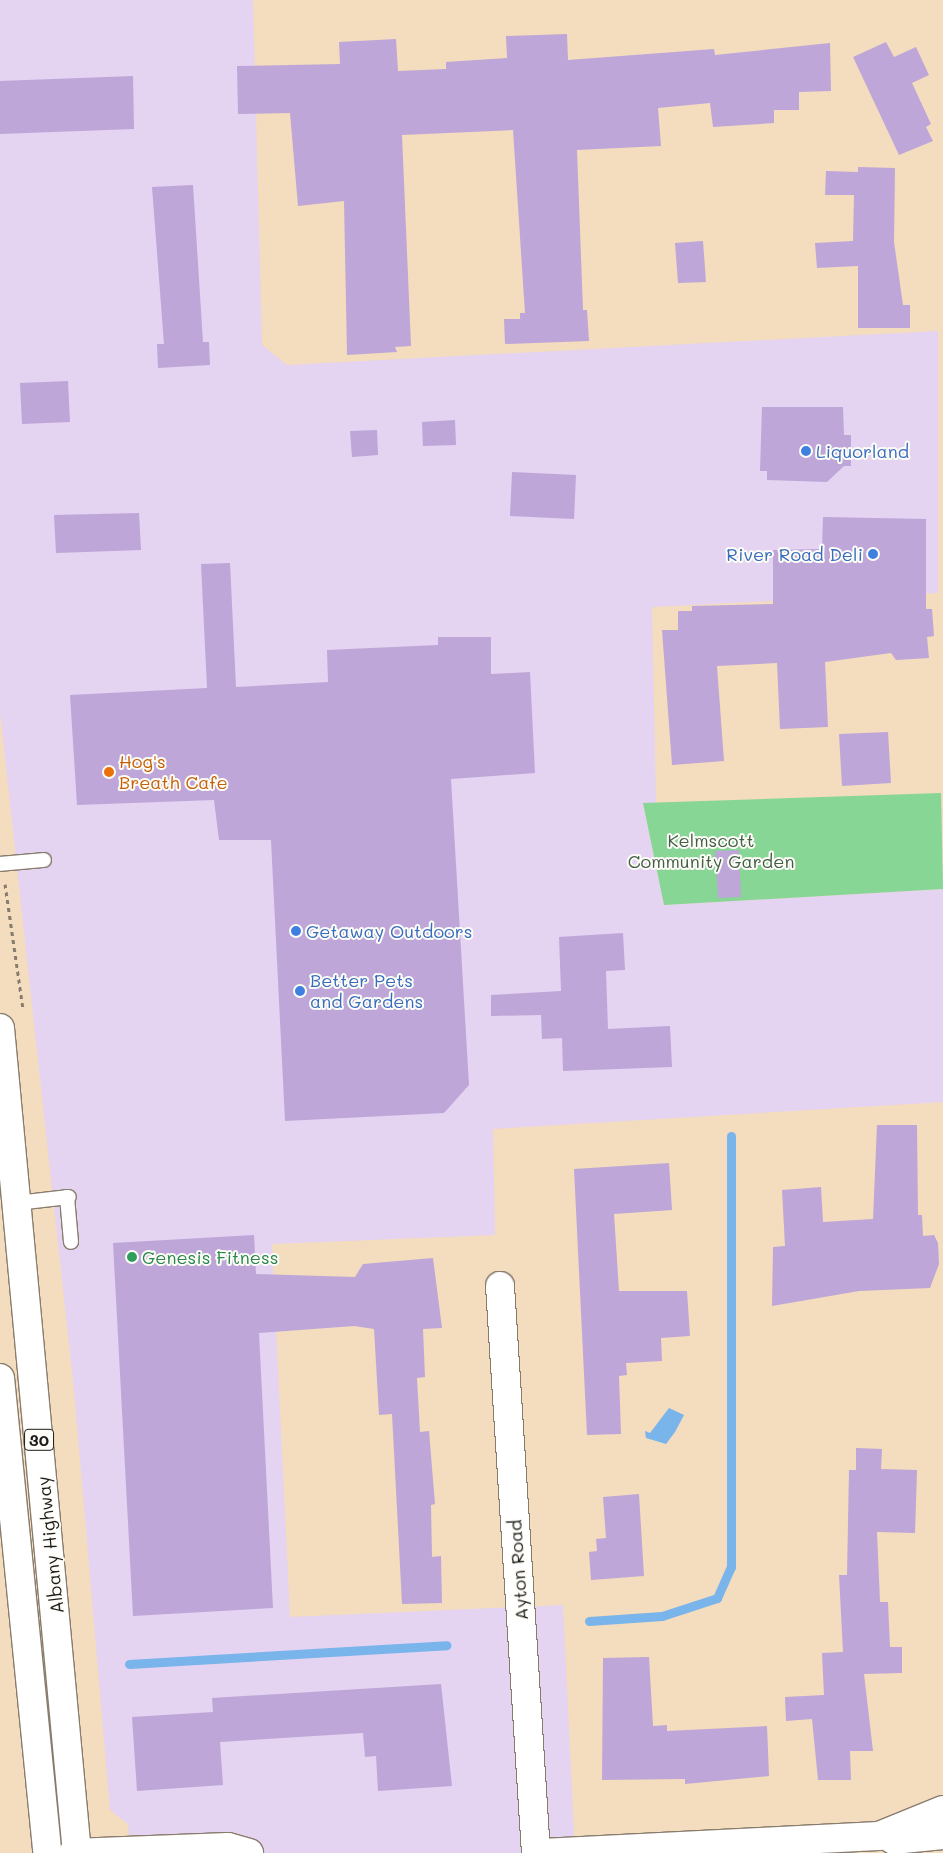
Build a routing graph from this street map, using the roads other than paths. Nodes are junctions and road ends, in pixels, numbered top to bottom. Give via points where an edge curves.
1 (44, 860) dead end
2 (0, 864) edge
3 (0, 1028) edge
4 (17, 1203) junction
5 (71, 1242) dead end
6 (500, 1286) dead end
7 (0, 1378) edge
8 (943, 1810) edge
9 (943, 1835) edge
10 (879, 1836) junction
11 (47, 1853) edge
12 (73, 1853) edge
13 (77, 1853) edge
14 (249, 1853) edge
15 (536, 1853) edge
16 (542, 1853) edge

1 - 2 lane
3 - 4 main road, Albany Highway / 30
4 - 5 lane via 68,1197
4 - 13 main road, Albany Highway / 30
6 - 15 main road, Ayton Road
7 - 11 main road, Albany Highway / 30
8 - 10 main road
9 - 10 main road via 898,1841
10 - 16 main road
12 - 13 main road
13 - 14 main road via 228,1847

